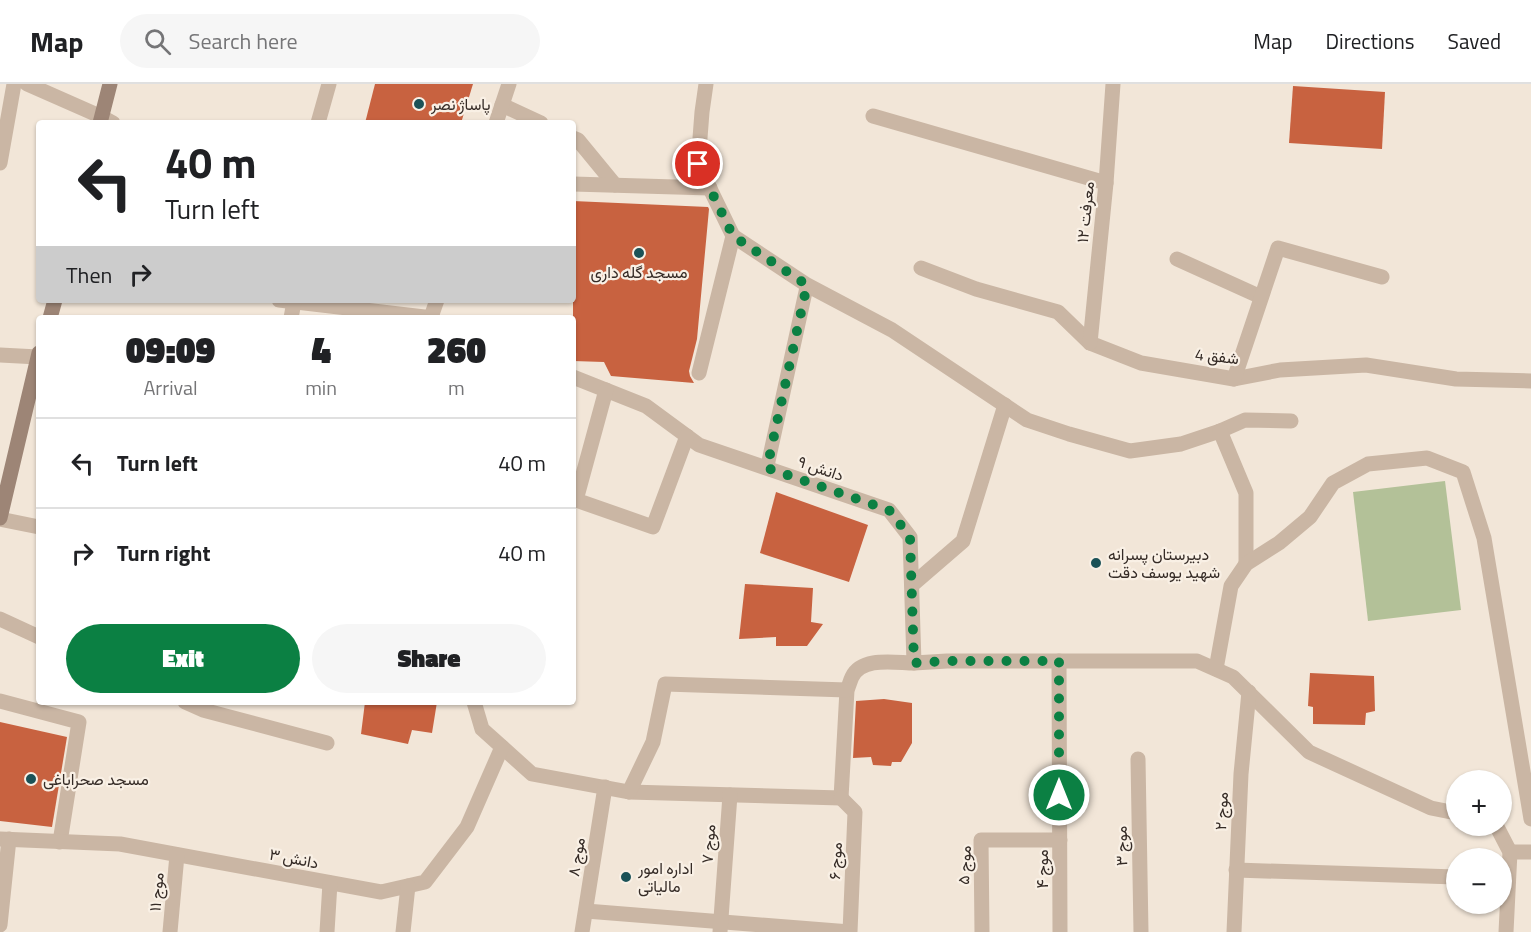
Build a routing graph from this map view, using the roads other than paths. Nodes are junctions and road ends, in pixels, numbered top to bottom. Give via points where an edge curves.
1 (14, 84) edge
2 (27, 84) edge
3 (110, 84) edge
4 (329, 84) edge
5 (509, 84) edge
6 (706, 84) edge
7 (1113, 84) edge
8 (502, 105) junction
9 (873, 116) dead end
10 (103, 120) edge
11 (105, 120) edge
12 (319, 120) edge
13 (497, 120) edge
14 (535, 120) edge
15 (576, 139) edge
16 (0, 163) edge
17 (1107, 183) junction
18 (576, 184) edge
19 (615, 185) junction
20 (710, 188) junction
21 (733, 236) junction
22 (1177, 259) dead end
23 (921, 268) dead end
24 (1382, 277) dead end
25 (807, 285) junction
26 (1261, 297) junction
27 (304, 303) edge
28 (406, 315) edge
29 (1090, 343) junction
30 (0, 355) edge
31 (36, 355) edge
32 (36, 364) edge
33 (699, 373) dead end
34 (576, 378) edge
35 (1233, 379) junction
36 (1531, 381) edge
37 (606, 390) junction
38 (1005, 405) junction
39 (1291, 421) dead end
40 (1220, 431) junction
41 (687, 436) junction
42 (767, 468) junction
43 (0, 519) edge
44 (36, 526) edge
45 (1246, 564) junction
46 (912, 585) junction
47 (0, 620) edge
48 (36, 636) edge
49 (1059, 661) junction
50 (914, 663) junction
51 (1216, 669) junction
52 (848, 690) junction
53 (1249, 692) junction
54 (0, 701) edge
55 (475, 705) edge
56 (205, 706) edge
57 (327, 743) dead end
58 (502, 747) junction
59 (1138, 759) dead end
60 (604, 787) junction
61 (629, 792) junction
62 (730, 795) junction
63 (841, 798) junction
64 (1446, 811) edge
65 (1531, 819) edge
66 (4, 839) edge
67 (1060, 840) junction
68 (60, 842) junction
69 (1512, 852) edge
70 (1531, 852) edge
71 (177, 855) junction
72 (1236, 870) junction
73 (1446, 877) edge
74 (330, 883) junction
75 (408, 886) junction
76 (585, 911) junction
77 (1506, 914) edge
78 (0, 925) edge
79 (720, 927) edge
80 (170, 932) edge
81 (327, 932) edge
82 (403, 932) edge
83 (582, 932) edge
84 (850, 932) edge
85 (982, 932) edge
86 (1060, 932) edge
87 (1140, 932) edge
88 (1234, 932) edge
89 (1506, 932) edge

1 - 16 street
2 - 10 street
3 - 11 street
4 - 12 street
5 - 8 street
6 - 20 street via 698,164
7 - 17 street, معرفت ۱۲
8 - 13 street
8 - 14 street
9 - 17 street
15 - 19 street
17 - 29 street, معرفت ۱۲
18 - 19 street
19 - 20 street
20 - 21 street
21 - 25 street
21 - 33 street
22 - 26 street
23 - 29 street, شفق 4 via 976,289 1058,312
24 - 26 street via 1278,248
25 - 38 street via 892,330
25 - 42 lane
26 - 35 street
27 - 28 street
29 - 35 street, شفق 4 via 1141,363
30 - 31 street
32 - 43 street
34 - 37 street, دانش ۹
35 - 36 street, شفق 4 via 1280,370 1366,365 1456,379
37 - 41 street, دانش ۹ via 646,406
37 - 41 street via 576,500 653,528
38 - 40 street via 1027,420 1130,451 1181,444
38 - 46 street via 963,541
39 - 40 street via 1245,420
40 - 45 street via 1246,493
41 - 42 street, دانش ۹ via 699,445
42 - 46 street, دانش ۹ via 889,510 910,537
43 - 44 street
45 - 51 street via 1231,586
45 - 65 street via 1310,517 1334,483 1368,464 1427,458 1464,472 1484,538
46 - 50 street, دانش ۹
47 - 48 street
49 - 50 street
49 - 51 street via 1197,661
49 - 67 street, موج ۴
50 - 52 street via 864,664 853,675
51 - 53 street via 1233,677
52 - 61 street via 665,684 653,742
52 - 63 street
53 - 64 street via 1309,752 1431,808
53 - 72 street, موج ۲
54 - 68 street via 79,722
55 - 58 street via 482,729
56 - 57 street
58 - 60 street via 532,774
58 - 75 street, دانش ۳ via 467,827 425,882
59 - 87 street, موج ۳
60 - 61 street
60 - 76 street, موج ۸
61 - 62 street
62 - 63 street
62 - 79 street, موج ۷
63 - 84 street, موج ۶ via 855,812
66 - 68 street, دانش ۳
66 - 78 street
67 - 85 street, موج ۵ via 981,840
67 - 86 street, موج ۴
68 - 71 street, دانش ۳ via 120,844
69 - 70 street
71 - 74 street, دانش ۳
71 - 80 street, موج ۱۱
72 - 73 street
72 - 88 street, موج ۲
74 - 75 street, دانش ۳ via 381,892
74 - 81 street
75 - 82 street
76 - 79 street
76 - 83 street, موج ۸
77 - 89 street
79 - 84 street

